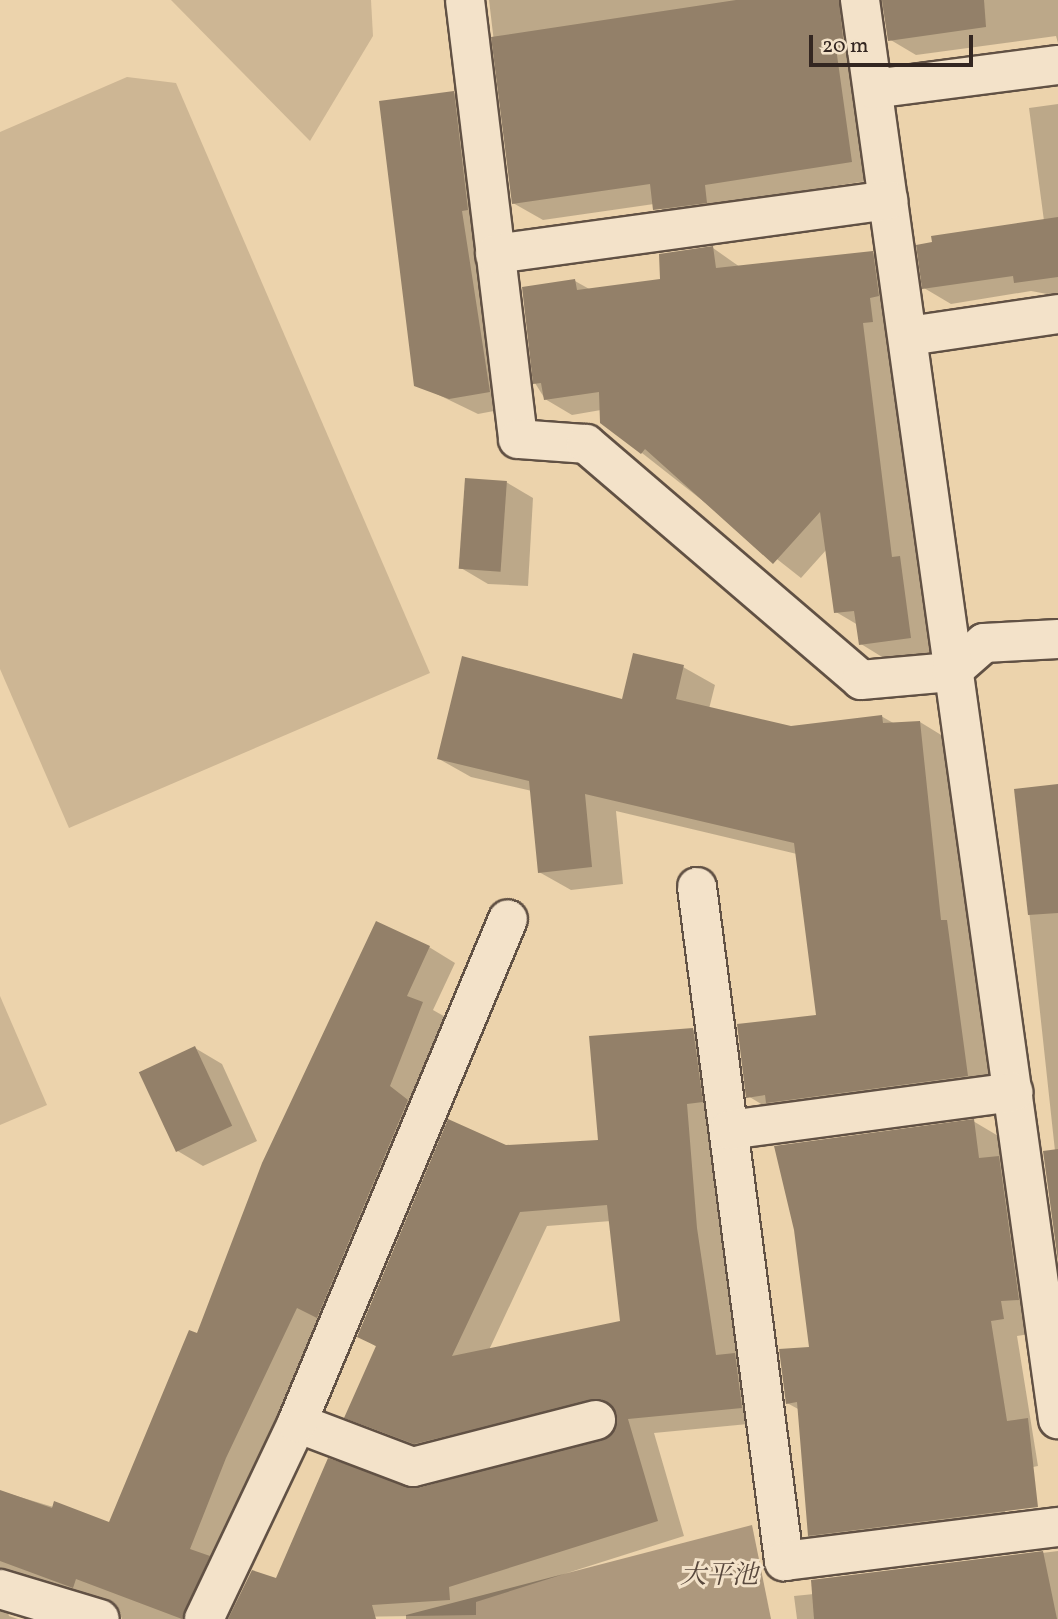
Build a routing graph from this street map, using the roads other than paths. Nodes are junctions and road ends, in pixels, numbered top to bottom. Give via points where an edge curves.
1 (465, 0) edge
2 (860, 0) edge
3 (1058, 65) edge
4 (873, 89) junction
5 (888, 200) junction
6 (495, 254) junction
7 (1058, 314) edge
8 (909, 336) junction
9 (1058, 639) edge
10 (951, 672) junction
11 (697, 887) dead end
12 (508, 919) dead end
13 (1013, 1092) junction
14 (729, 1130) junction
15 (1044, 1199) edge
16 (1058, 1419) edge
17 (596, 1420) dead end
18 (297, 1423) junction
19 (1058, 1527) edge
20 (0, 1590) edge
21 (100, 1619) edge
22 (204, 1619) edge

1 - 6 street
2 - 4 street
3 - 4 street
4 - 5 street
5 - 6 street
5 - 8 street
6 - 10 street via 518,439 586,444 861,680
7 - 8 street
8 - 10 street
9 - 10 street via 984,643
10 - 13 street
11 - 14 street
12 - 18 street
13 - 14 street
13 - 15 street
14 - 19 street via 783,1561
15 - 16 street
17 - 18 street via 412,1467
18 - 22 street
20 - 21 street

